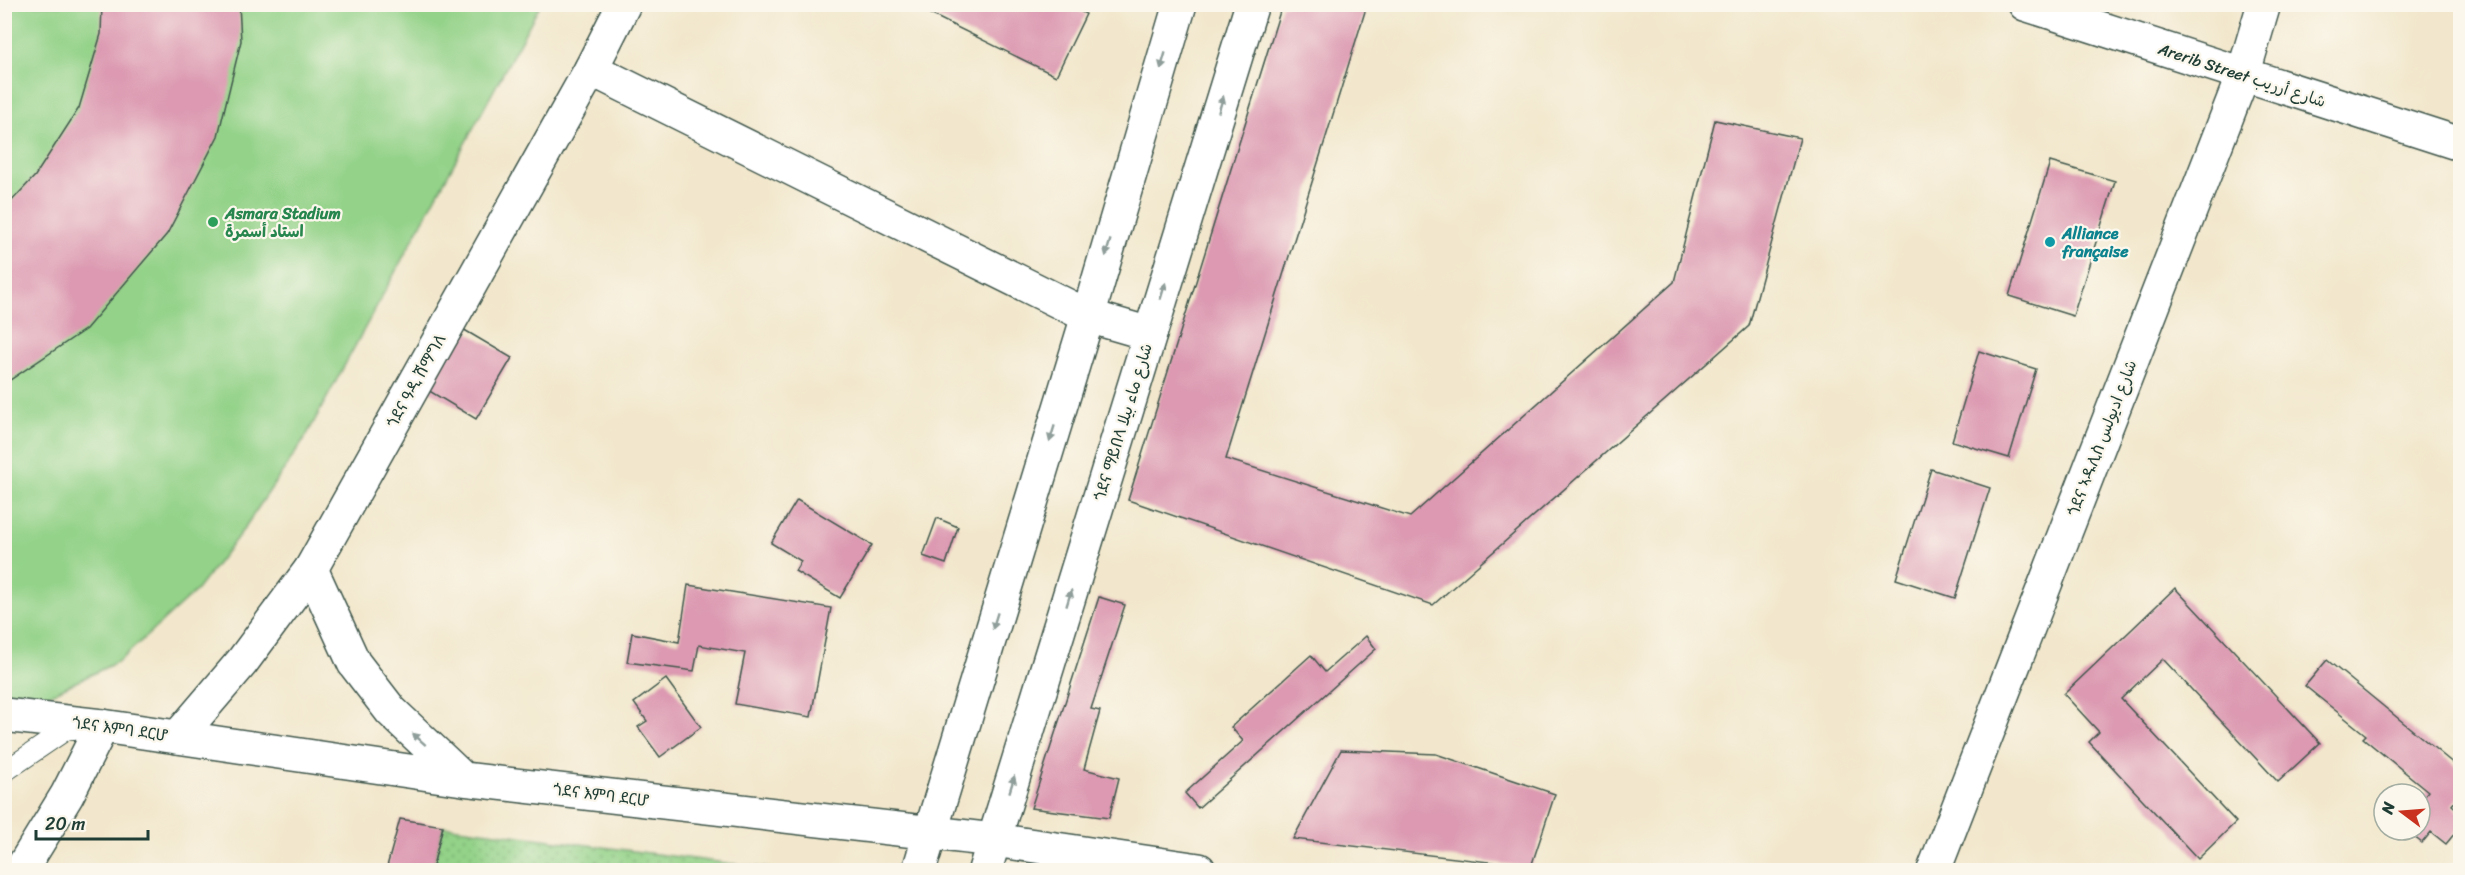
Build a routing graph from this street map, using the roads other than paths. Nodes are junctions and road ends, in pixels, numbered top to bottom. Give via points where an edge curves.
1 (624, 4) edge
2 (1180, 4) edge
3 (1252, 4) edge
4 (2025, 4) edge
5 (2264, 4) edge
6 (591, 69) junction
7 (2243, 75) junction
8 (2460, 144) edge
9 (1088, 316) junction
10 (1150, 334) junction
11 (310, 569) junction
12 (4, 715) edge
13 (89, 724) junction
14 (178, 737) junction
15 (4, 772) edge
16 (463, 778) junction
17 (930, 834) junction
18 (990, 855) edge
19 (21, 870) edge
20 (919, 870) edge
21 (1199, 870) edge
22 (1934, 870) edge

1 - 6 main road, ጎደና ዓዲ ሽማግለ
2 -> 9 main road
10 -> 3 main road, ጎደና ማይበላ شارع ماء بيلا
4 - 7 main road, Arerib Street شارع أرريب
5 - 7 main road, ጎደና ኣዱሊስ شارع اديولس
6 - 9 main road
6 - 11 main road, ጎደና ዓዲ ሽማግለ
7 - 8 main road, Arerib Street شارع أرريب
7 - 22 main road, ጎደና ኣዱሊስ شارع اديولس
9 - 10 main road
9 -> 17 main road
18 -> 10 main road, ጎደና ማይበላ شارع ماء بيلا
11 - 14 main road, ጎደና ዓዲ ሽማግለ via 242,662
16 -> 11 main road via 391,711 354,663
12 - 13 main road, ጎደና እምባ ደርሆ
13 - 14 main road, ጎደና እምባ ደርሆ
13 - 15 lane
13 - 19 main road via 67,795
14 - 16 main road, ጎደና እምባ ደርሆ
16 - 17 main road, ጎደና እምባ ደርሆ
17 - 18 main road, ጎደና እምባ ደርሆ
17 - 20 main road
18 - 21 main road, ጎደና እምባ ደርሆ

